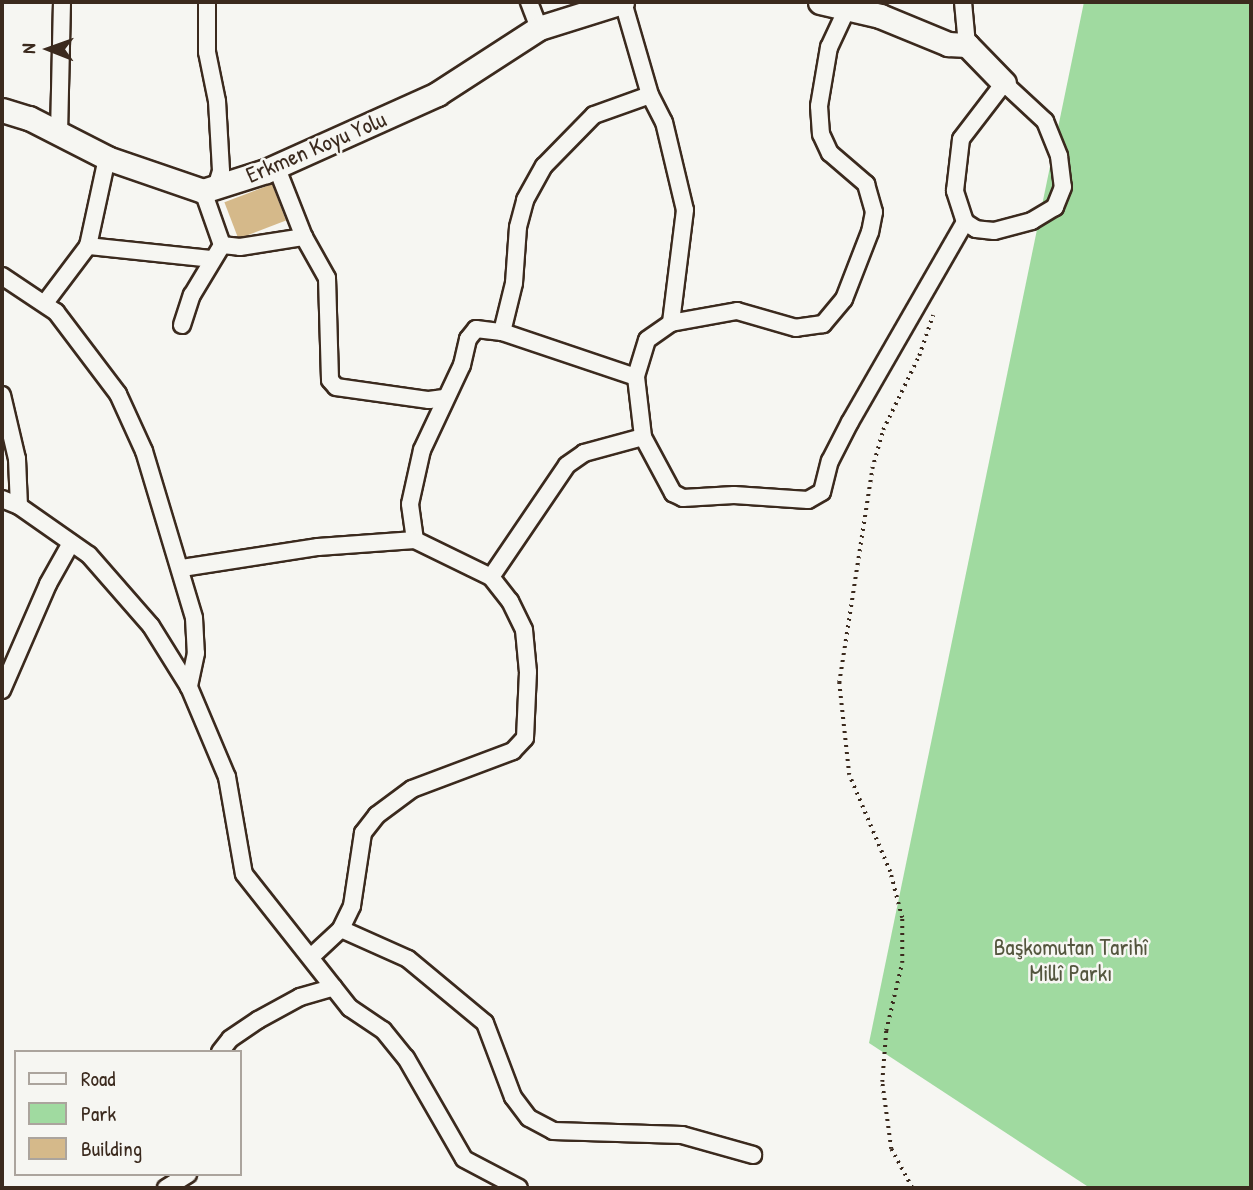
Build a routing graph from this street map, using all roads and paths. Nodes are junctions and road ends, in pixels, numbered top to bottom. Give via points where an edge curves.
1 (62, 2) edge
2 (207, 2) edge
3 (529, 2) edge
4 (622, 2) edge
5 (820, 2) edge
6 (963, 2) edge
7 (846, 11) junction
8 (539, 28) junction
9 (967, 45) junction
10 (1004, 83) junction
11 (650, 95) junction
12 (2, 110) edge
13 (59, 134) junction
14 (107, 158) junction
15 (276, 166) junction
16 (210, 189) junction
17 (965, 222) junction
18 (304, 237) junction
19 (222, 245) junction
20 (88, 246) junction
21 (212, 259) junction
22 (5, 285) edge
23 (923, 293) junction
24 (45, 303) junction
25 (671, 323) junction
26 (182, 325) dead end
27 (502, 332) junction
28 (636, 377) junction
29 (2, 395) edge
30 (444, 398) junction
31 (643, 437) junction
32 (2, 499) edge
33 (19, 506) junction
34 (415, 540) junction
35 (71, 543) junction
36 (182, 568) junction
37 (491, 577) junction
38 (189, 687) junction
39 (2, 690) edge
40 (341, 929) junction
41 (312, 957) junction
42 (334, 987) junction
43 (222, 1050) edge
44 (753, 1155) dead end
45 (185, 1176) edge
46 (166, 1188) edge
47 (519, 1188) edge
48 (912, 1188) edge

1 - 13 street
2 - 16 street via 207,52 217,101 219,148
3 - 8 street
4 - 8 street, Erkmen Koyu Yolu
4 - 11 street
5 - 7 street
6 - 9 street
7 - 9 street via 880,16 948,44
7 - 25 street via 829,47 819,106 821,134 830,153 866,184 874,212 844,299 823,324 796,328 737,311
8 - 15 street, Erkmen Koyu Yolu via 437,94
9 - 10 street
10 - 17 street via 961,139 955,191
10 - 17 street via 1045,121 1059,156 1063,187 1055,207 1032,221 994,231
11 - 25 street via 664,122 685,210
11 - 27 street via 594,115 544,166 518,228 514,283
12 - 13 street
13 - 14 street
14 - 16 street
14 - 20 street
15 - 16 street, Erkmen Koyu Yolu
15 - 18 street
16 - 19 street
17 - 23 street
18 - 19 street via 256,246
18 - 30 street via 327,278 330,380 336,387 429,400
19 - 21 street
20 - 21 street
20 - 24 street
21 - 26 street
22 - 24 street
23 - 31 street via 830,461 822,492 808,499 683,498 673,493
23 - 48 path via 933,318 883,430 872,469 839,683 849,775 890,872 902,918 902,963 886,1031 882,1082 891,1149
24 - 36 street via 57,312 118,394 144,451
25 - 28 street via 646,340
27 - 28 street
27 - 30 street via 476,329
28 - 31 street
29 - 33 street via 17,458
30 - 34 street via 422,450 410,504
31 - 37 street via 584,453 567,465
32 - 33 street
33 - 35 street
34 - 36 street via 318,547
34 - 37 street
35 - 38 street via 89,555 151,626
35 - 39 street
36 - 38 street via 197,653
37 - 40 street via 524,630 528,673 525,738 513,751 412,789 377,815 363,833 352,906
38 - 41 street via 227,777 244,874 282,927
40 - 41 street
40 - 44 street via 408,960 485,1023 513,1097 529,1118 552,1131 682,1135
41 - 42 street
42 - 43 street via 300,997 258,1020
42 - 47 street via 350,1008 383,1030 406,1058 464,1159
45 - 46 street

